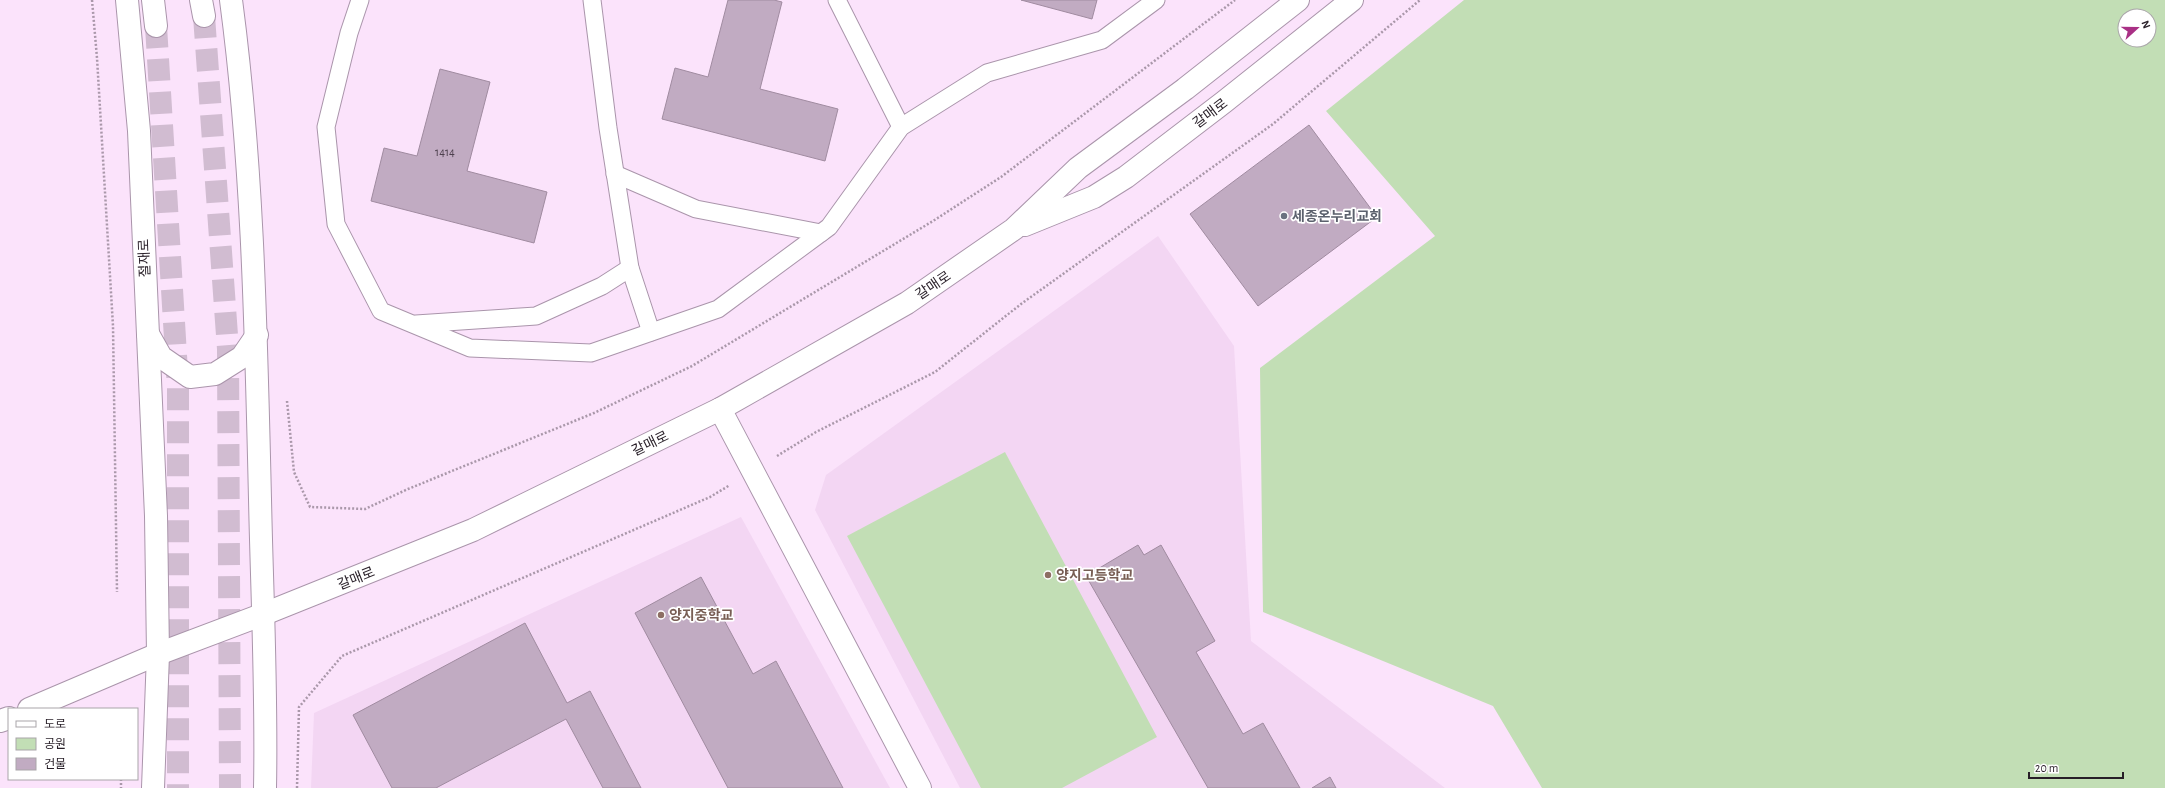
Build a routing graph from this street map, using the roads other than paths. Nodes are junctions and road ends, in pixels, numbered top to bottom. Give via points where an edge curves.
1 (127, 0) edge
2 (153, 0) edge
3 (231, 0) edge
4 (360, 0) edge
5 (592, 0) edge
6 (837, 0) edge
7 (1156, 0) edge
8 (1298, 0) edge
9 (1352, 0) edge
10 (156, 26) tunnel mouth
11 (901, 127) junction
12 (615, 174) junction
13 (1014, 229) junction
14 (821, 233) junction
15 (630, 268) junction
16 (412, 324) junction
17 (147, 331) junction
18 (651, 332) junction
19 (257, 335) junction
20 (720, 409) junction
21 (264, 614) junction
22 (158, 654) junction
23 (31, 708) edge
24 (153, 788) edge
25 (266, 788) edge
26 (920, 788) edge

1 - 17 street, 절재로 via 139,132
2 - 10 street
3 - 19 street via 242,82
4 - 16 lane via 349,33 326,127 336,224 381,311
5 - 12 lane
6 - 11 lane
7 - 11 lane via 1102,40 987,73
8 - 13 street, 갈매로 via 1185,89 1078,168
9 - 13 street, 갈매로 via 1126,177 1094,197
11 - 14 lane
12 - 14 lane via 696,209
12 - 15 lane
13 - 20 street, 갈매로 via 907,303
14 - 18 lane via 718,309
15 - 16 lane via 602,286 536,316
15 - 18 lane
16 - 18 lane via 470,348 591,353
17 - 19 street via 161,357 190,377 215,374 242,357
17 - 22 street, 절재로 via 156,516
19 - 21 street
20 - 21 street, 갈매로 via 473,530
20 - 26 street
21 - 22 street, 갈매로
21 - 25 street
22 - 23 street
22 - 24 street, 절재로

